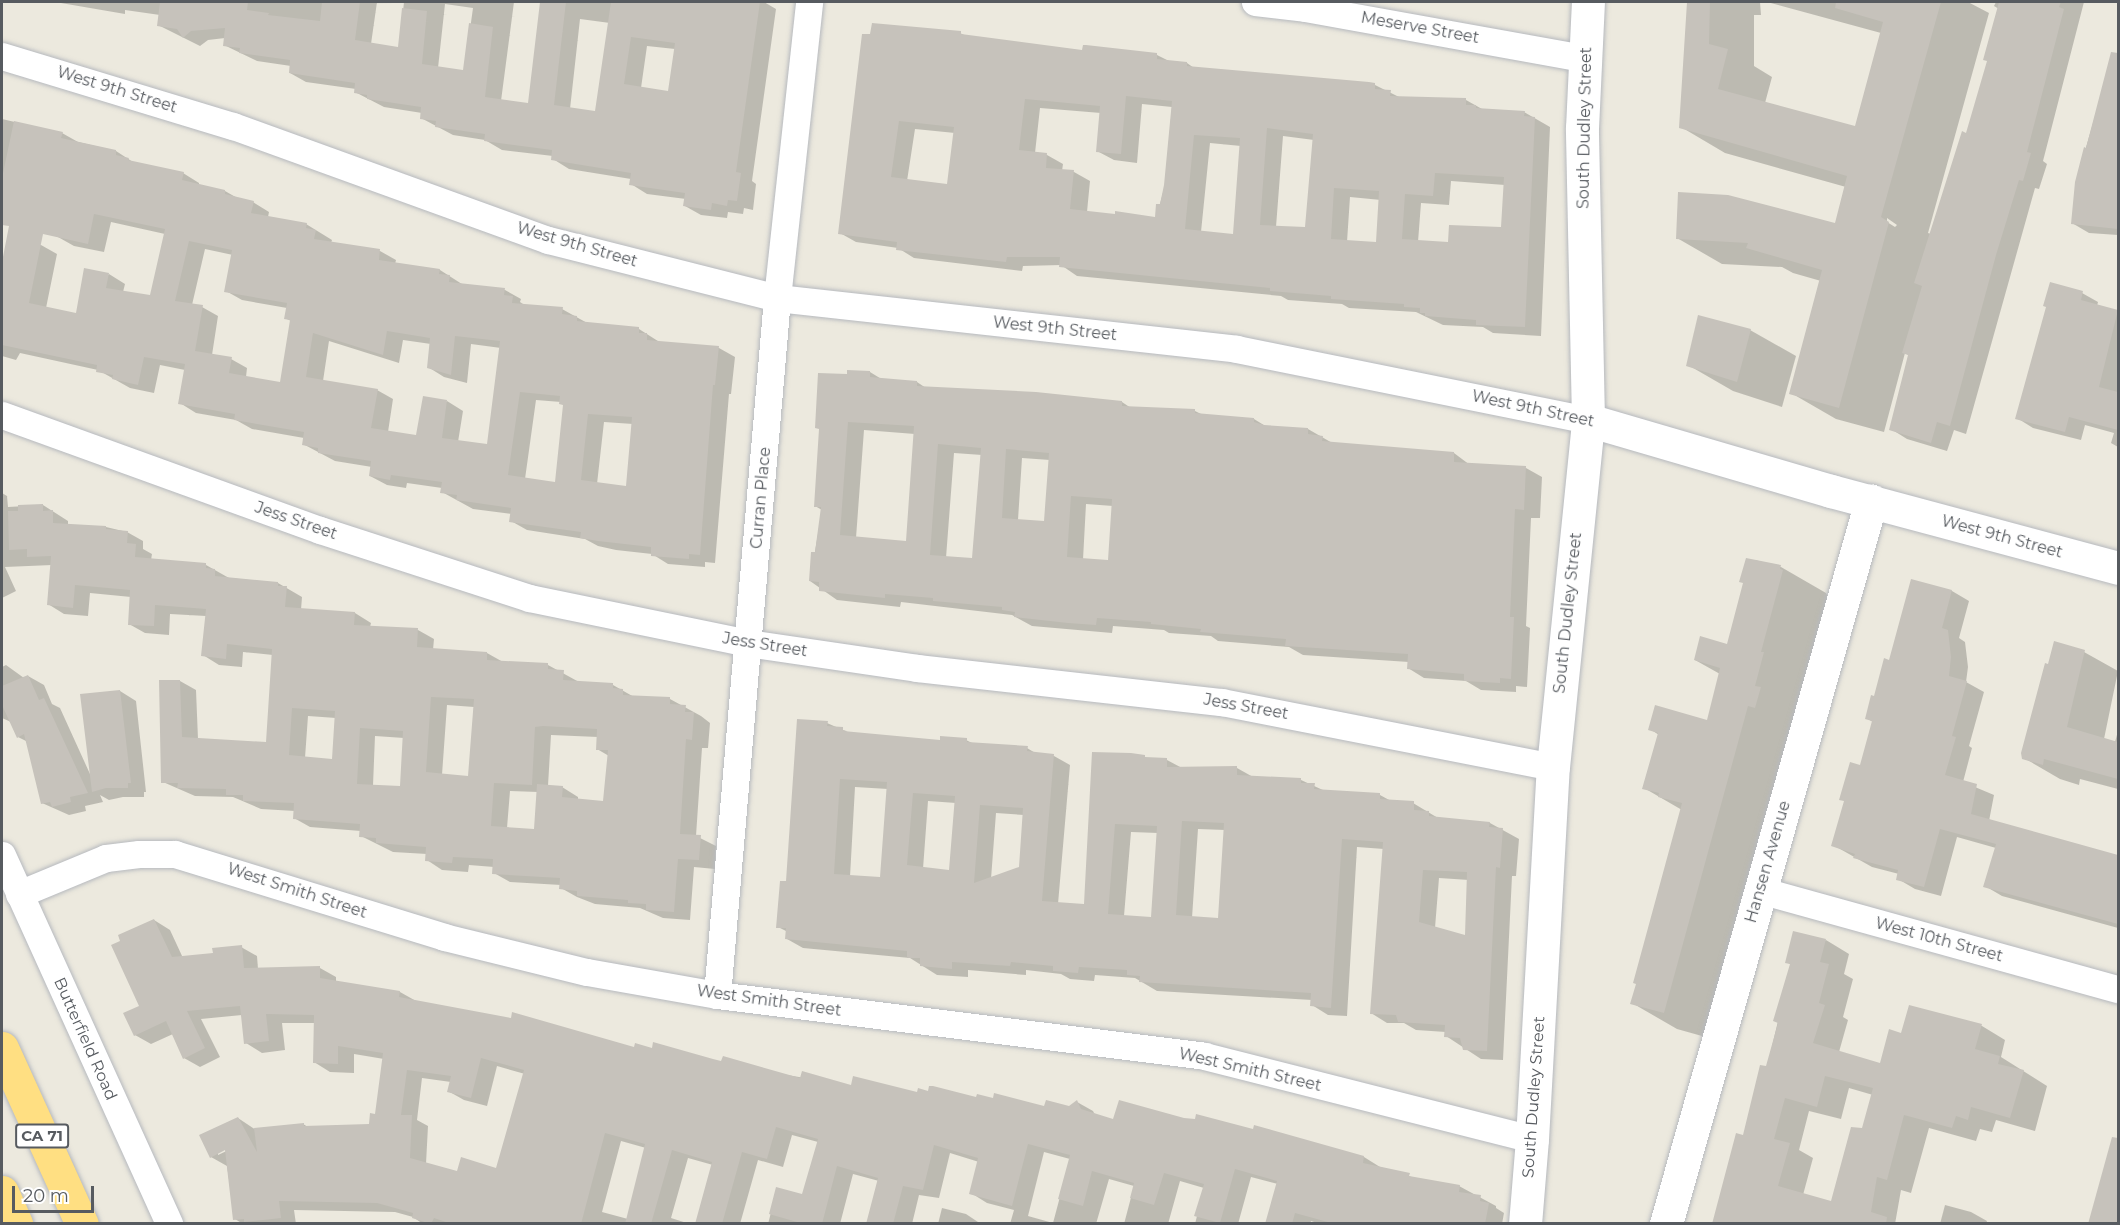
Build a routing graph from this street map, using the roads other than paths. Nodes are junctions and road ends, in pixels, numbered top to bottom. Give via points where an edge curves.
1 (809, 2) edge
2 (1255, 2) edge
3 (1588, 2) edge
4 (2, 56) edge
5 (1584, 58) junction
6 (777, 298) junction
7 (2, 415) edge
8 (1588, 420) junction
9 (1871, 501) junction
10 (2118, 568) edge
11 (748, 643) junction
12 (1553, 767) junction
13 (2, 855) edge
14 (1760, 890) junction
15 (19, 894) junction
16 (2118, 989) edge
17 (717, 995) junction
18 (2, 1048) edge
19 (1532, 1139) junction
20 (2, 1192) edge
21 (16, 1224) edge
22 (82, 1224) edge
23 (169, 1224) edge
24 (1525, 1224) edge
25 (1666, 1224) edge

1 - 6 street, Curran Place
2 - 5 street, Meserve Street
3 - 5 street, South Dudley Street
4 - 6 street, West 9th Street via 233,126 548,240
5 - 8 street, South Dudley Street
6 - 8 street, West 9th Street via 1236,349
6 - 11 street, Curran Place
7 - 11 street, Jess Street via 320,530 528,597
8 - 9 street, West 9th Street
8 - 12 street, South Dudley Street
9 - 10 street, West 9th Street
9 - 14 street, Hansen Avenue
11 - 12 street, Jess Street via 917,668 1222,702
11 - 17 street, Curran Place
12 - 19 street, South Dudley Street
13 - 15 street, Butterfield Road
14 - 16 street, West 10th Street
14 - 25 street, Hansen Avenue
15 - 17 street, West Smith Street via 106,858 175,854 444,938 587,972
15 - 23 street, Butterfield Road
17 - 19 street, West Smith Street via 1204,1056
18 - 22 highway, CA 71
19 - 24 street, South Dudley Street
20 - 21 highway

